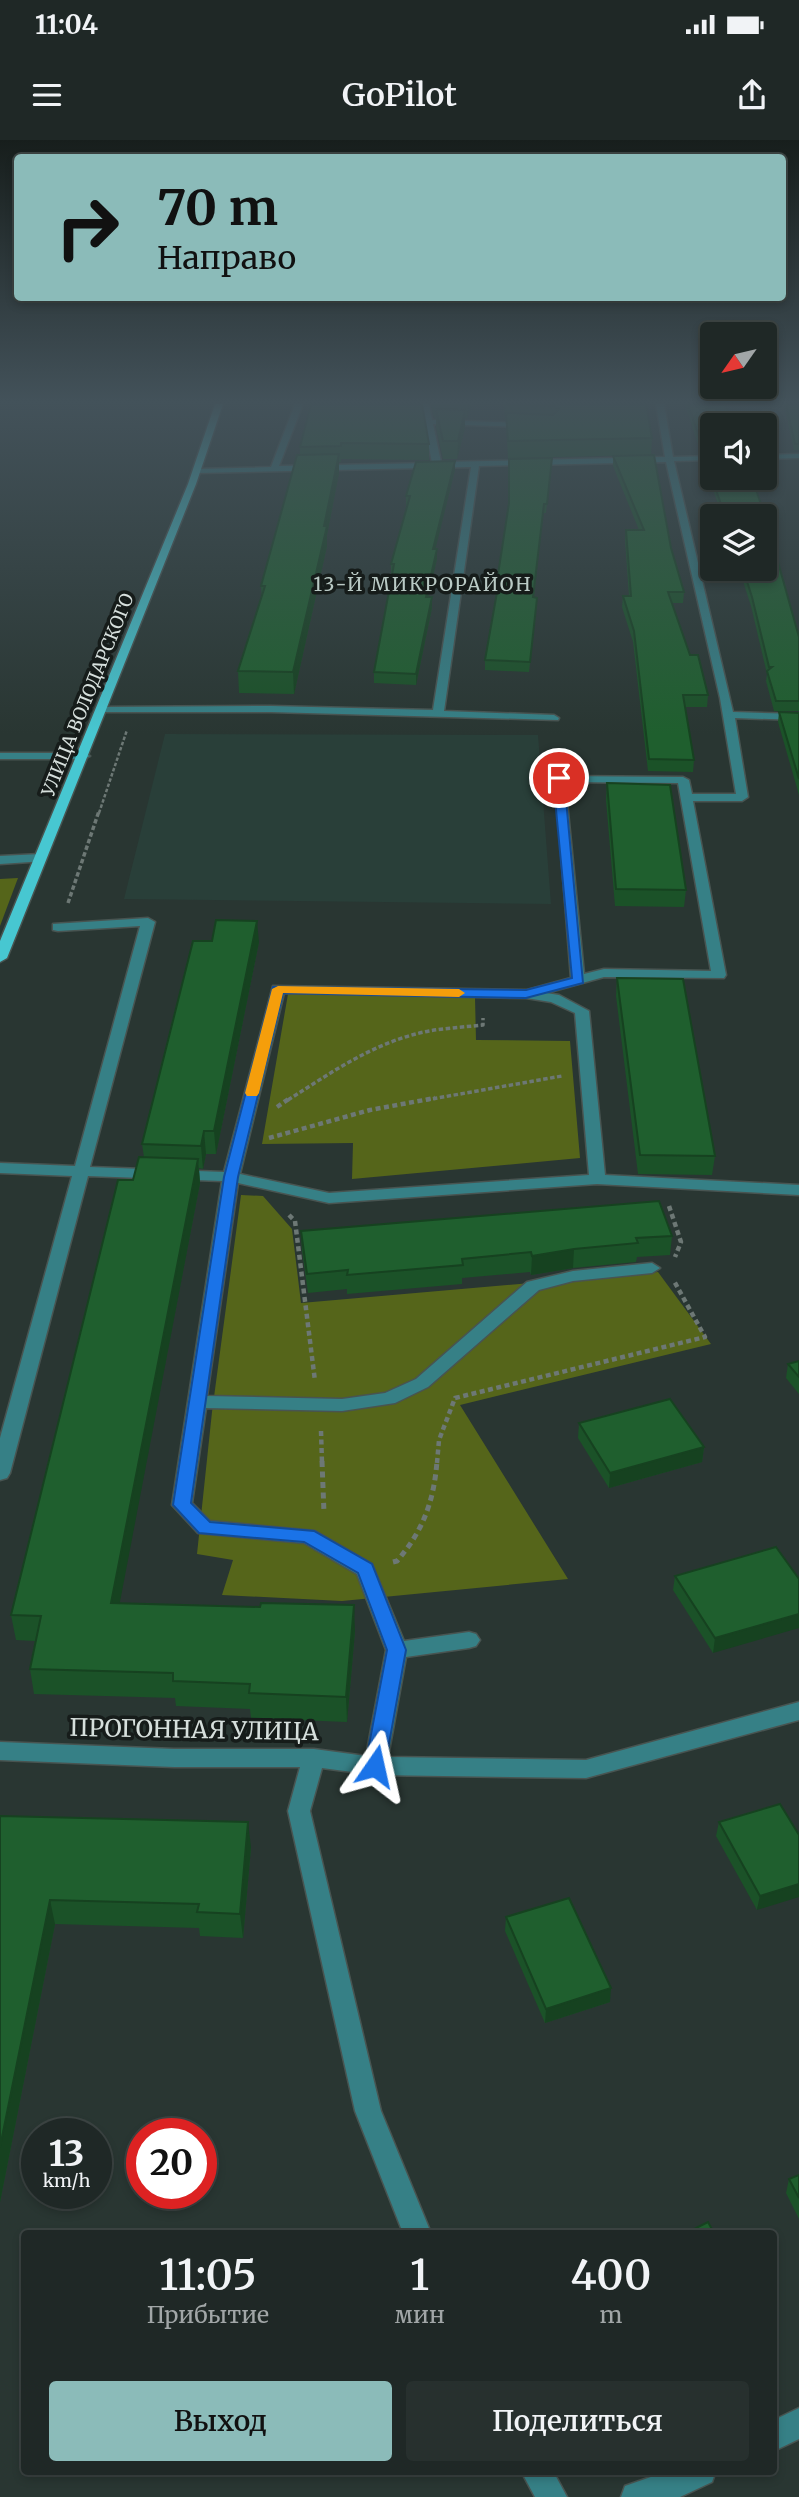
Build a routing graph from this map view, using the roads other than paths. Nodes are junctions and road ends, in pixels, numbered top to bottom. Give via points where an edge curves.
1 (180, 514) edge
2 (468, 514) edge
3 (682, 514) edge
4 (101, 710) junction
5 (438, 714) junction
6 (730, 715) junction
7 (799, 717) edge
8 (555, 718) dead end
9 (0, 755) edge
10 (84, 756) junction
11 (685, 798) junction
12 (41, 858) junction
13 (0, 860) edge
14 (58, 927) road end
15 (1, 951) edge
16 (578, 981) junction
17 (526, 994) junction
18 (0, 1168) edge
19 (80, 1171) junction
20 (231, 1177) junction
21 (597, 1179) junction
22 (799, 1190) edge
23 (661, 1270) road end
24 (197, 1402) junction
25 (0, 1474) edge
26 (470, 1640) dead end
27 (397, 1650) junction
28 (799, 1710) edge
29 (0, 1751) edge
30 (314, 1758) junction
31 (375, 1766) junction
32 (416, 2230) edge
33 (799, 2423) edge
34 (777, 2434) edge
35 (538, 2475) edge
36 (693, 2475) edge
37 (552, 2497) edge
38 (636, 2497) edge

1 - 4 main road, УЛИЦА ВОЛОДАРСКОГО
2 - 5 street
3 - 6 street
4 - 5 street via 329,709
4 - 10 main road, УЛИЦА ВОЛОДАРСКОГО
5 - 8 street
6 - 7 street
6 - 11 street via 742,797
9 - 10 street
10 - 12 main road, УЛИЦА ВОЛОДАРСКОГО
11 - 16 street via 719,975 604,973
11 - 16 street via 683,780 559,778
12 - 13 street
12 - 15 main road, УЛИЦА ВОЛОДАРСКОГО
14 - 19 street via 148,922
16 - 17 street
17 - 20 street via 278,989
17 - 21 street via 555,998 582,1011
18 - 19 street
19 - 20 street
19 - 25 street
20 - 21 street via 329,1198
20 - 24 street
21 - 22 street
23 - 24 street via 573,1276 533,1286 422,1383 389,1399 342,1405
24 - 27 street via 181,1505 205,1528 307,1536 365,1569
26 - 27 street
27 - 31 street
28 - 31 street, ПРОГОННАЯ УЛИЦА via 586,1769
29 - 30 street, ПРОГОННАЯ УЛИЦА
30 - 31 street, ПРОГОННАЯ УЛИЦА
30 - 32 street via 299,1811 368,2111
33 - 34 street
35 - 37 street
36 - 38 street

